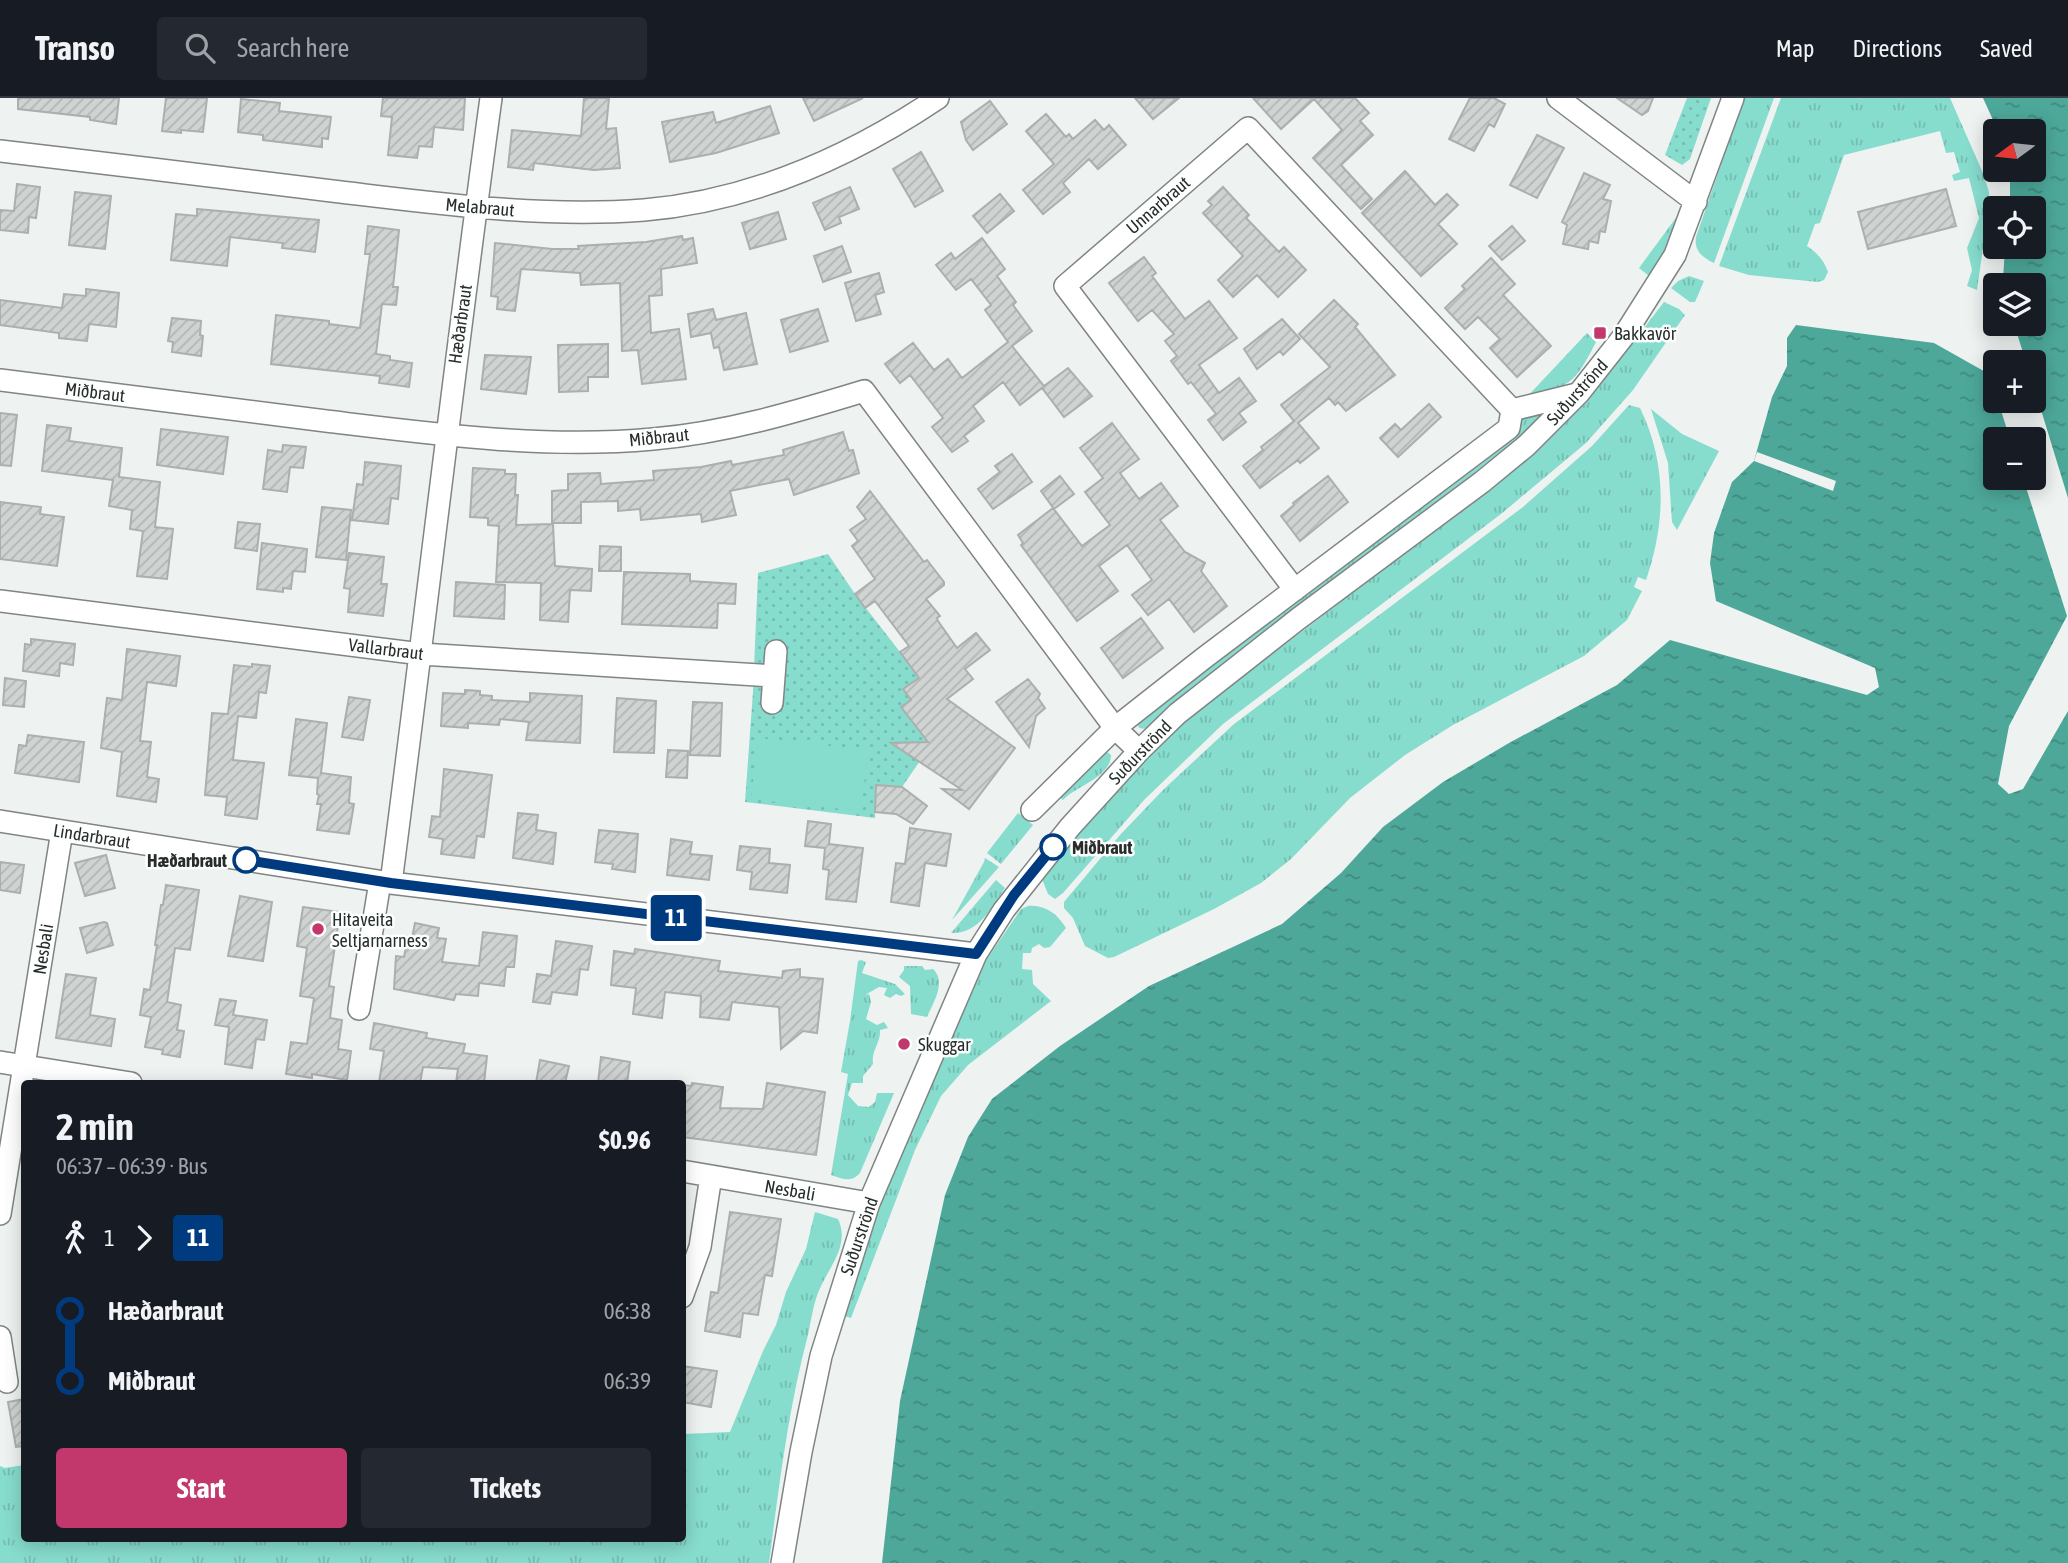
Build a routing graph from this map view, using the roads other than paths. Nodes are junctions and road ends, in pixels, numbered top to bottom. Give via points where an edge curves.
1 (491, 98) edge
2 (938, 98) edge
3 (1558, 98) edge
4 (1733, 98) edge
5 (0, 151) edge
6 (1696, 202) junction
7 (476, 208) junction
8 (0, 380) edge
9 (1579, 393) junction
10 (1512, 410) junction
11 (446, 435) junction
12 (1295, 590) junction
13 (0, 601) edge
14 (776, 651) dead end
15 (421, 654) junction
16 (774, 676) junction
17 (772, 703) dead end
18 (1115, 728) junction
19 (1139, 751) junction
20 (1032, 810) dead end
21 (0, 821) edge
22 (62, 831) junction
23 (385, 882) junction
24 (976, 954) junction
25 (359, 1009) dead end
26 (0, 1062) edge
27 (24, 1066) junction
28 (22, 1080) edge
29 (112, 1080) edge
30 (21, 1084) edge
31 (686, 1172) edge
32 (711, 1176) junction
33 (869, 1203) junction
34 (0, 1214) edge
35 (686, 1286) edge
36 (0, 1337) edge
37 (7, 1382) dead end
38 (782, 1563) edge

1 - 7 street, Hæðarbraut
2 - 7 street, Melabraut via 855,148 793,175 732,194 617,212
3 - 6 street
4 - 6 street, Suðurströnd
5 - 7 street, Melabraut
6 - 9 street, Suðurströnd via 1675,255 1655,289
7 - 11 street, Hæðarbraut
8 - 11 street, Miðbraut
9 - 10 street
9 - 19 street, Suðurströnd via 1491,475 1298,618 1177,714
10 - 12 street via 1509,428
10 - 12 street, Unnarbraut via 1248,128 1065,286
11 - 15 street, Hæðarbraut
11 - 18 street, Miðbraut via 579,442 653,439 784,415 864,391
12 - 18 street
13 - 15 street, Vallarbraut
14 - 16 street
15 - 16 street, Vallarbraut
15 - 23 street, Hæðarbraut
16 - 17 street
18 - 19 street, Miðbraut
18 - 20 street
19 - 24 street, Suðurströnd via 1040,862
21 - 22 street, Lindarbraut
22 - 23 street, Lindarbraut
22 - 27 street, Nesbali
23 - 24 street, Lindarbraut
23 - 25 street, Hæðarbraut
24 - 33 street, Suðurströnd
26 - 27 street
27 - 28 street, Nesbali
27 - 29 street
30 - 34 street, Nesbali
31 - 32 street, Nesbali
32 - 33 street, Nesbali
32 - 35 street via 700,1247
33 - 38 street, Suðurströnd via 821,1356
36 - 37 street

